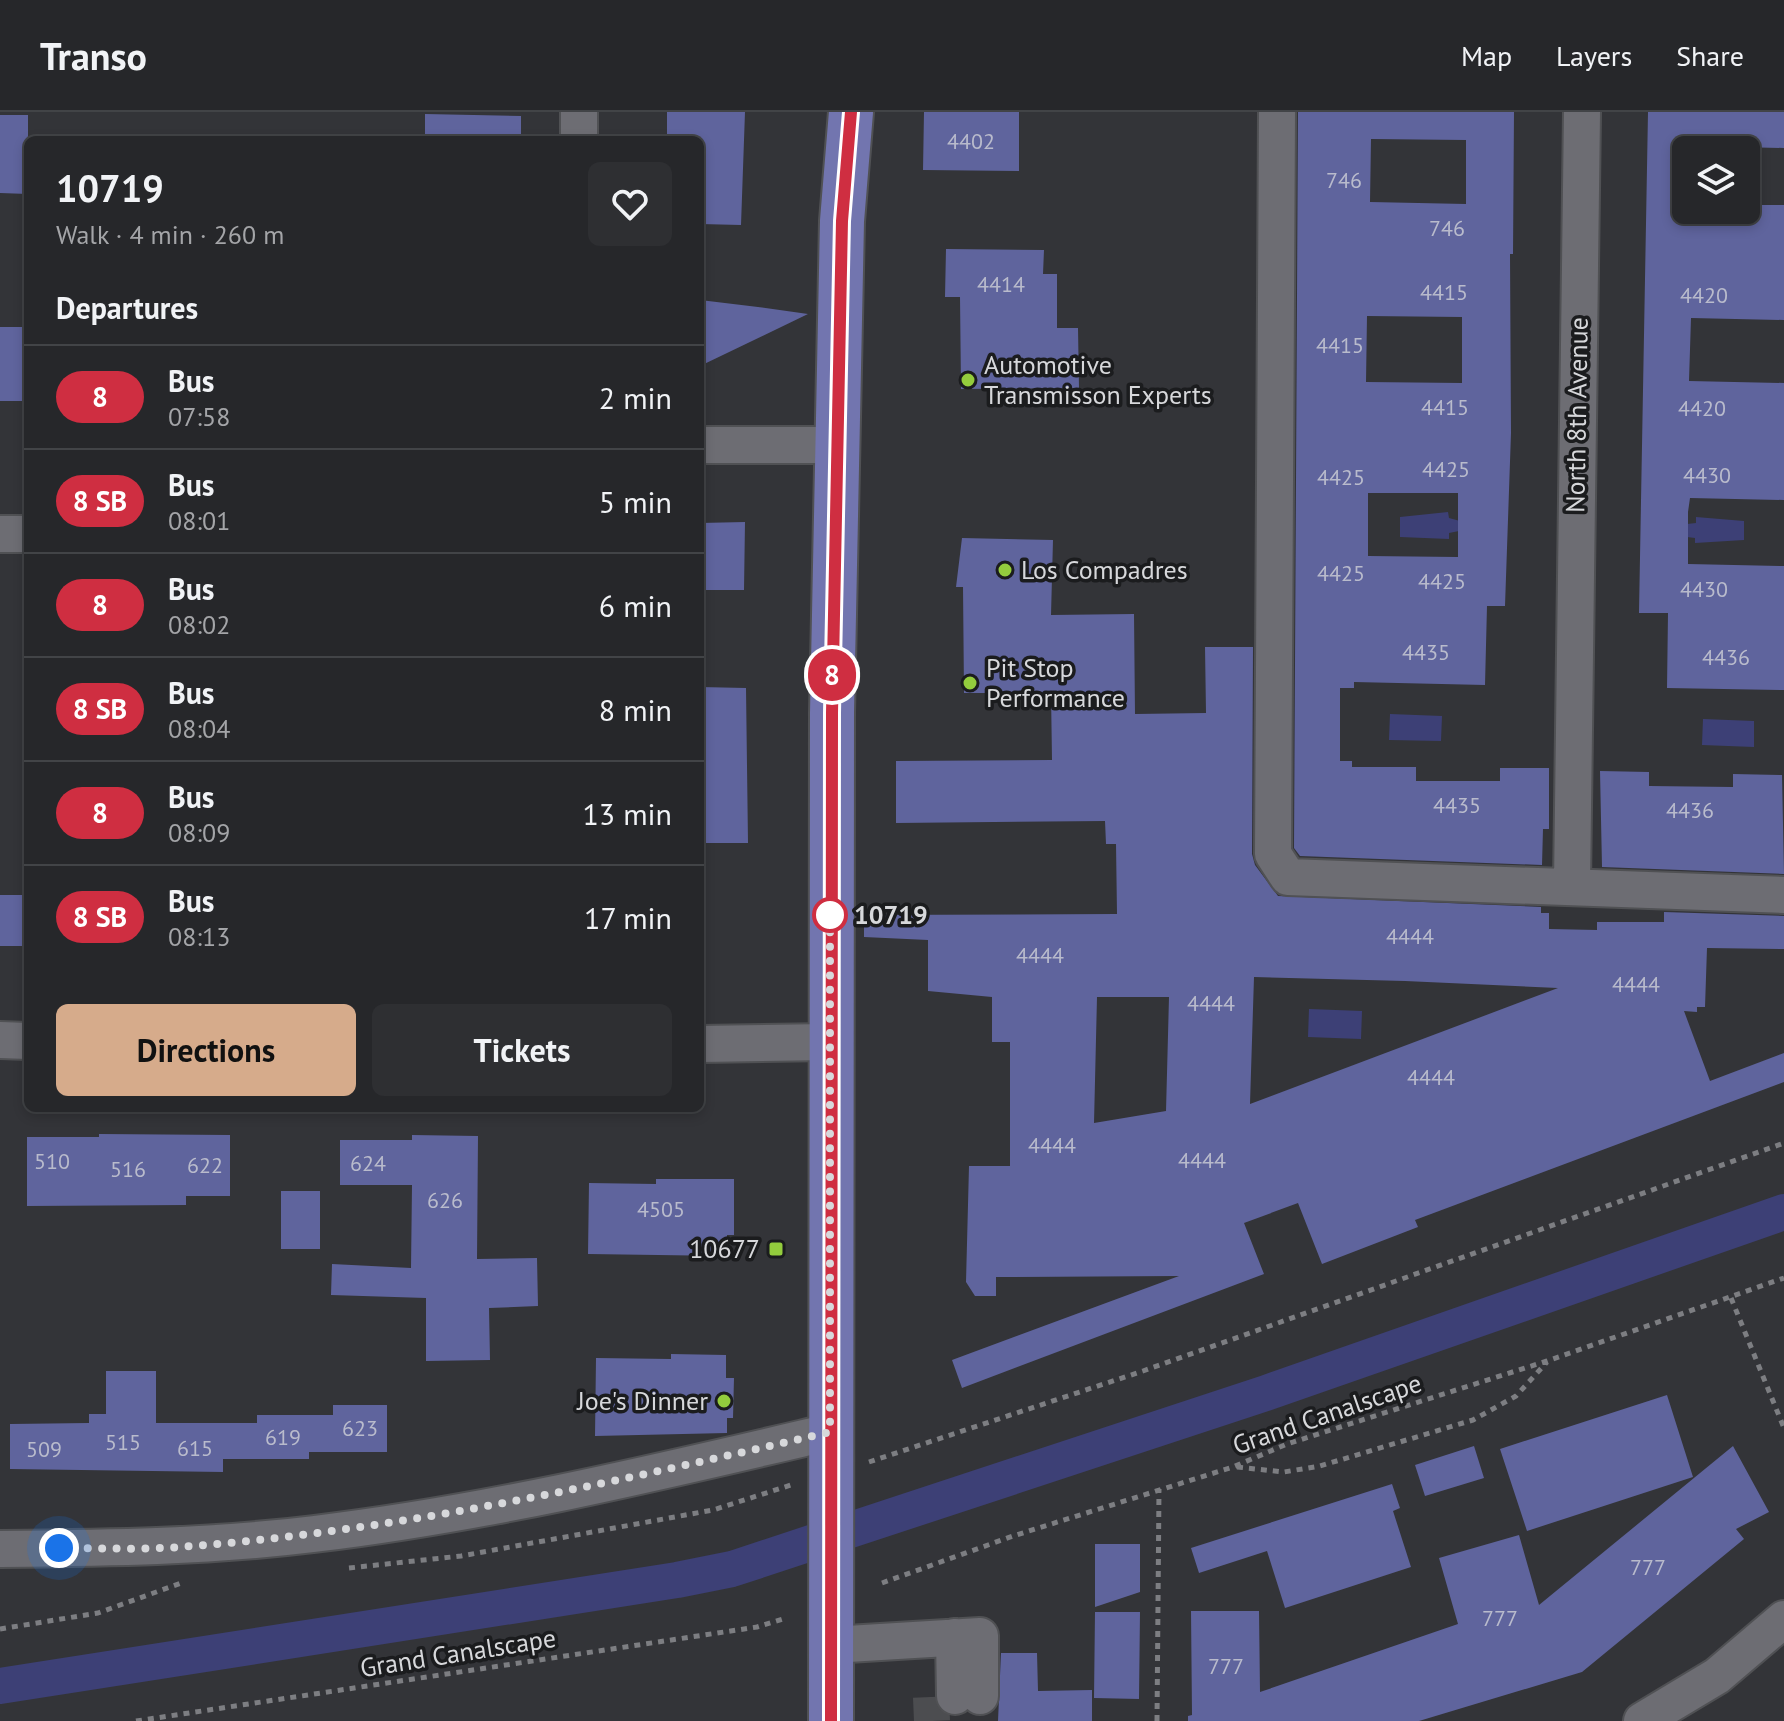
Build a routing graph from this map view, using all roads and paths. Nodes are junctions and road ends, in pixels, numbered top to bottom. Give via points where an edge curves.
1 (579, 112) edge
2 (851, 112) edge
3 (1277, 112) edge
4 (1582, 112) edge
5 (579, 136) edge
6 (704, 445) edge
7 (835, 445) junction
8 (0, 534) edge
9 (24, 534) edge
10 (1572, 885) junction
11 (1784, 895) edge
12 (0, 1040) edge
13 (24, 1041) edge
14 (829, 1042) junction
15 (704, 1044) edge
16 (1784, 1143) edge
17 (1784, 1278) edge
18 (1731, 1298) junction
19 (1547, 1361) junction
20 (1784, 1428) edge
21 (830, 1432) junction
22 (885, 1457) dead end
23 (1233, 1467) junction
24 (1159, 1489) junction
25 (0, 1549) edge
26 (882, 1583) dead end
27 (783, 1619) dead end
28 (1784, 1619) edge
29 (941, 1638) junction
30 (831, 1645) junction
31 (136, 1721) edge
32 (831, 1721) edge
33 (1157, 1721) edge
34 (1642, 1721) edge

1 - 5 street
2 - 7 main road
3 - 10 street via 1273,854 1288,877
4 - 10 street, North 8th Avenue
6 - 7 street
7 - 14 main road
8 - 9 street
10 - 11 street
12 - 13 street
14 - 15 street
14 - 21 main road
16 - 22 path
17 - 18 path, Grand Canalscape
18 - 19 path, Grand Canalscape
18 - 20 path
19 - 23 path, Grand Canalscape via 1287,1444
19 - 23 path via 1516,1396 1473,1420 1320,1466 1284,1472
21 - 25 street via 510,1504 314,1534 177,1547
21 - 30 main road
23 - 24 path, Grand Canalscape
24 - 26 path, Grand Canalscape
24 - 33 path
27 - 31 path, Grand Canalscape via 742,1630
28 - 34 street via 1717,1676
29 - 29 street via 956,1696 980,1636
29 - 30 street
30 - 32 main road

